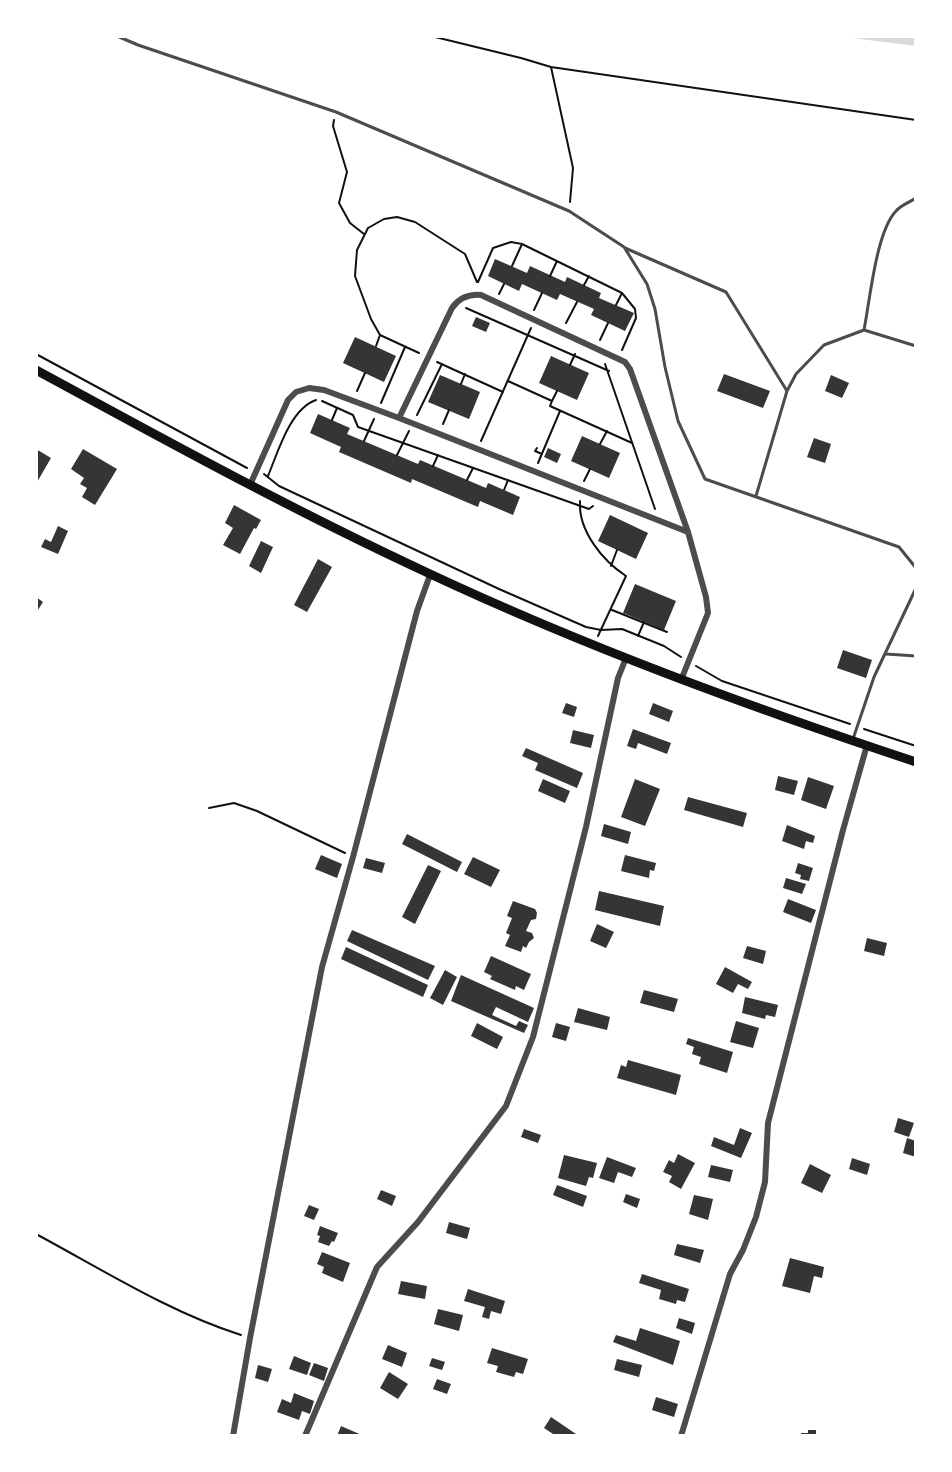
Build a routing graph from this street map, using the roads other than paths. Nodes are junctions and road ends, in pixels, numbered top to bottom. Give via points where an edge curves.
1 (117, 36) edge
2 (916, 198) edge
3 (624, 247) junction
4 (864, 330) junction
5 (916, 346) edge
6 (36, 370) edge
7 (787, 391) junction
8 (399, 418) junction
9 (250, 485) junction
10 (756, 496) junction
11 (688, 532) junction
12 (916, 568) edge
13 (430, 574) junction
14 (916, 588) edge
15 (886, 654) junction
16 (916, 656) edge
17 (626, 658) junction
18 (681, 680) junction
19 (853, 741) junction
20 (867, 746) junction
21 (916, 762) edge
22 (233, 1436) edge
23 (305, 1436) edge
24 (681, 1436) edge

1 - 3 lane via 336,112 569,211
2 - 4 lane via 897,210 888,223
3 - 7 lane via 726,292
3 - 10 lane via 646,284 655,309 678,421 705,480
4 - 5 lane
4 - 7 lane via 824,345 796,374
6 - 9 main road
7 - 10 lane
8 - 9 street via 324,390 309,388 296,392 288,400
8 - 11 street
8 - 11 street via 452,308 465,297 481,295 625,362
9 - 13 main road
10 - 12 lane via 898,547
11 - 18 street via 708,613
13 - 17 main road
13 - 22 street via 322,968
14 - 15 lane
15 - 16 lane
15 - 19 lane via 874,677
17 - 18 main road
17 - 23 street via 618,678 586,827 533,1037 506,1106 418,1222 377,1267
18 - 19 main road
19 - 20 main road
20 - 21 main road
20 - 24 street via 768,1123 765,1182 743,1250 730,1274

